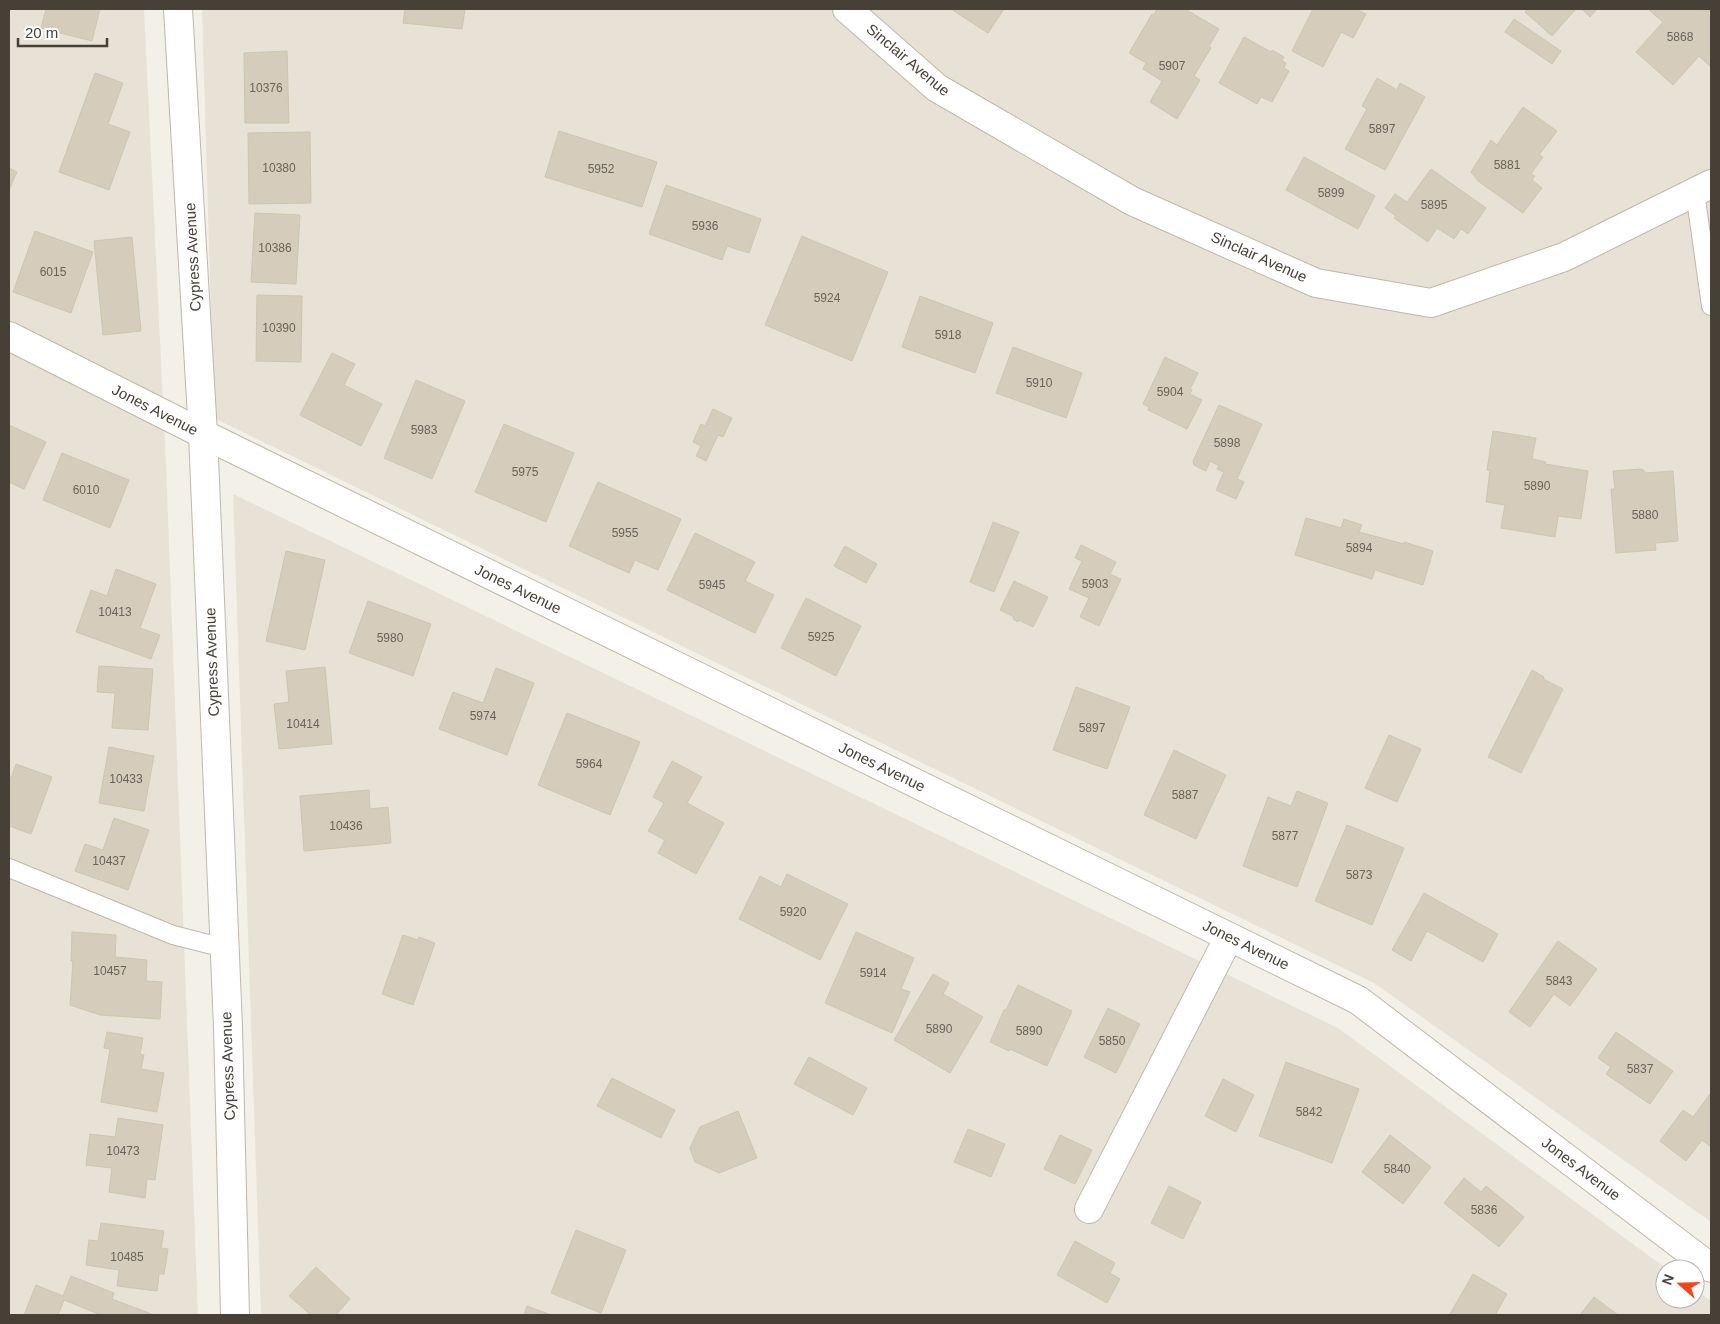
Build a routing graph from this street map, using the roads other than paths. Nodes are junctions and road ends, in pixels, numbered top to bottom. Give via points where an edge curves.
1 (178, 9) edge
2 (848, 9) edge
3 (1703, 188) edge
4 (1711, 306) edge
5 (9, 336) edge
6 (203, 434) junction
7 (9, 868) edge
8 (1230, 937) junction
9 (224, 948) junction
10 (1089, 1209) dead end
11 (1711, 1268) edge
12 (234, 1315) edge

1 - 6 street, Cypress Avenue
2 - 3 street, Sinclair Avenue via 937,88 1132,201 1316,283 1431,303 1564,257
3 - 4 lane
5 - 6 street, Jones Avenue
6 - 8 street, Jones Avenue
6 - 9 street, Cypress Avenue
7 - 9 lane via 173,935
8 - 10 street
8 - 11 street, Jones Avenue via 1358,1000
9 - 12 street, Cypress Avenue

